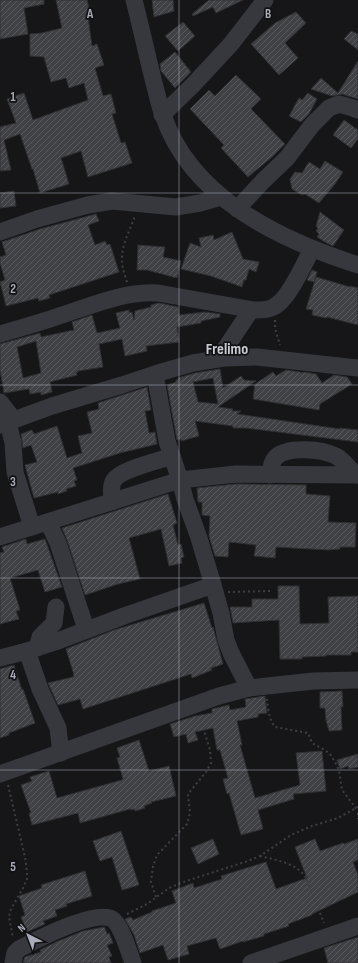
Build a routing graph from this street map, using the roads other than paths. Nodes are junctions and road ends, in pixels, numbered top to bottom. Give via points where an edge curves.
1 (134, 0) edge
2 (265, 0) edge
3 (358, 110) edge
4 (162, 115) junction
5 (221, 197) junction
6 (237, 209) junction
7 (0, 232) edge
8 (312, 249) junction
9 (357, 261) edge
10 (251, 310) junction
11 (0, 334) edge
12 (219, 358) junction
13 (358, 368) edge
14 (155, 374) junction
15 (0, 402) edge
16 (7, 422) edge
17 (172, 456) junction
18 (270, 474) junction
19 (357, 475) edge
20 (180, 480) junction
21 (112, 502) junction
22 (48, 522) junction
23 (32, 527) junction
24 (0, 537) edge
25 (214, 589) junction
26 (56, 607) dead end
27 (86, 629) junction
28 (32, 650) junction
29 (0, 658) edge
30 (358, 680) edge
31 (257, 687) junction
32 (62, 753) junction
33 (2, 773) edge
34 (358, 926) edge
35 (14, 958) edge
36 (133, 963) edge
37 (251, 963) edge

1 - 4 street
2 - 4 street via 231,44
3 - 6 street via 339,104 329,108 312,125 287,158
4 - 5 street via 185,159
5 - 6 street
5 - 7 street via 176,207 112,201 37,219
6 - 8 street via 266,227
8 - 9 street
8 - 10 street via 287,295 277,305 265,310
10 - 11 street via 147,292 110,299
10 - 12 street
12 - 13 street via 257,357
12 - 14 street
14 - 16 street
14 - 17 street
15 - 16 street
16 - 23 street via 13,443 15,472
17 - 20 street
17 - 21 street via 117,476 112,485
18 - 19 street
18 - 19 street via 271,464 275,458 291,451 303,450 328,453 337,457
18 - 20 street via 236,474
20 - 21 street
20 - 25 street
21 - 22 street
22 - 23 street
22 - 27 street via 58,543
23 - 24 street
25 - 27 street
25 - 31 street via 231,653
26 - 28 street via 54,623 40,637
27 - 28 street
28 - 29 street
28 - 32 street via 40,689 58,728
30 - 31 street via 314,681
31 - 32 street via 220,696
32 - 33 street
34 - 37 street
35 - 36 street via 19,949 82,920 106,917 116,922

